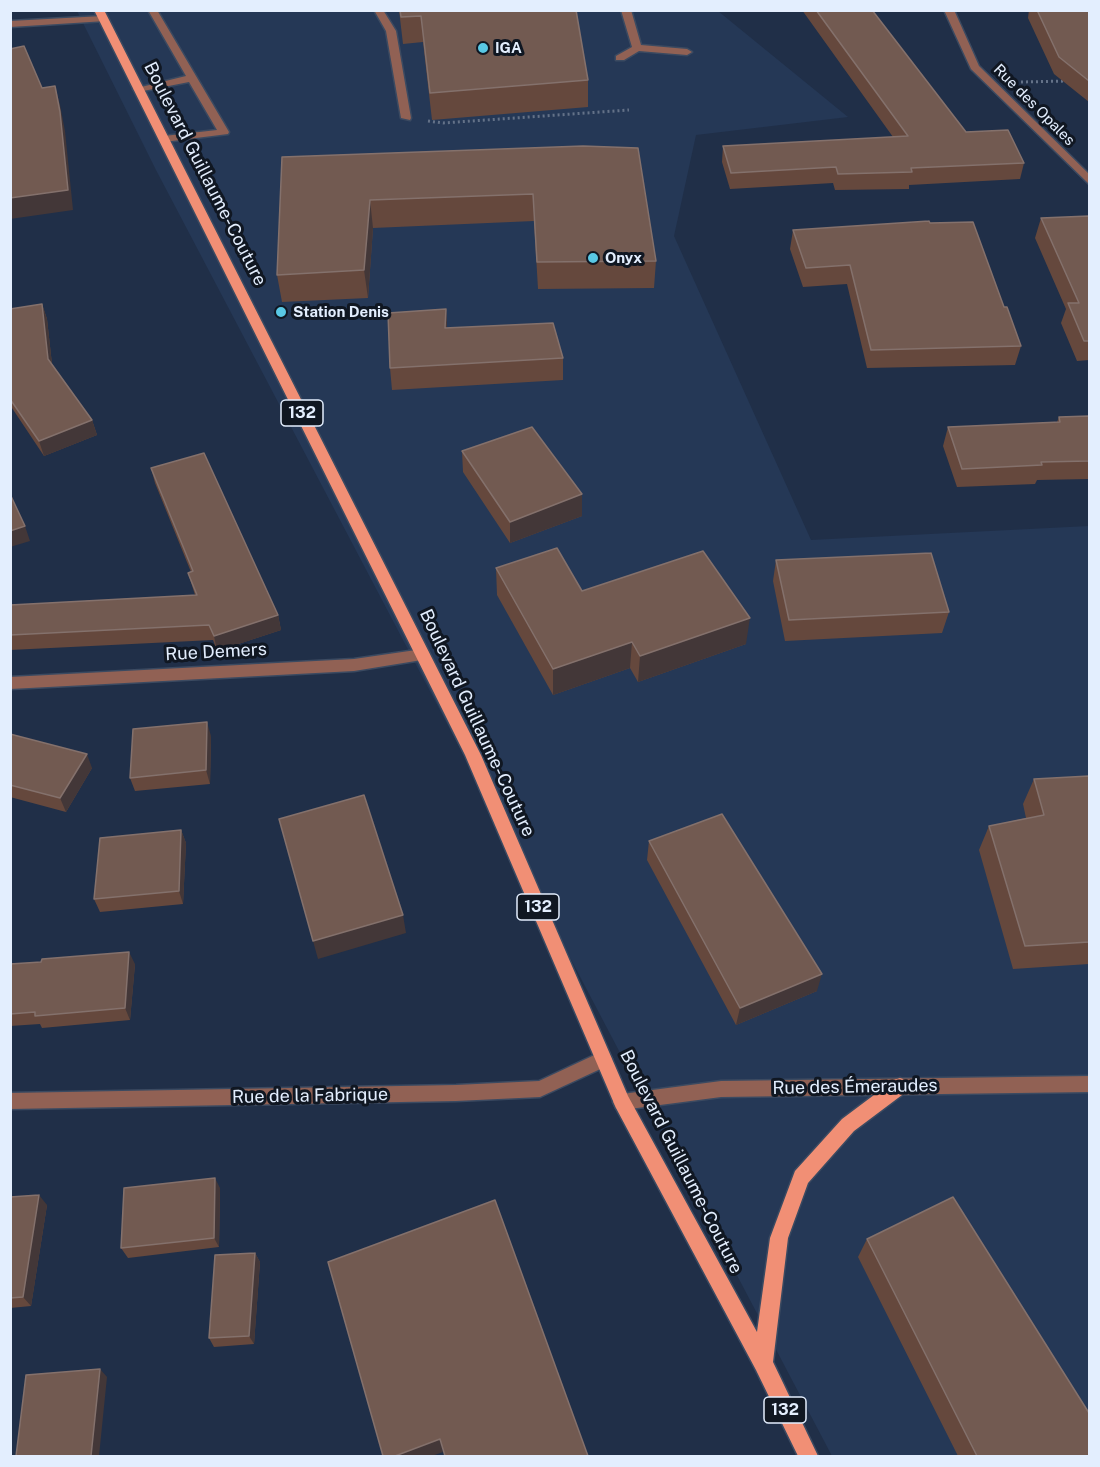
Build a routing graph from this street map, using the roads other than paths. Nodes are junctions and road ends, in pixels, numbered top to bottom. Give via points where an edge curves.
1 (152, 10) edge
2 (378, 10) edge
3 (626, 10) edge
4 (949, 10) edge
5 (101, 15) edge
6 (10, 24) edge
7 (637, 48) junction
8 (687, 52) dead end
9 (620, 58) dead end
10 (192, 78) junction
11 (138, 89) junction
12 (406, 118) road end
13 (164, 140) junction
14 (1089, 182) edge
15 (423, 656) junction
16 (10, 683) edge
17 (603, 1059) junction
18 (1089, 1084) edge
19 (900, 1086) junction
20 (10, 1101) edge
21 (622, 1102) junction
22 (763, 1363) junction
23 (808, 1456) edge

1 - 10 street
2 - 12 street via 391,31
3 - 7 street
4 - 14 street, Rue des Opales via 975,67
5 - 6 street
5 - 11 main road, Boulevard Guillaume-Couture / 132
7 - 8 street
7 - 9 street
10 - 11 street
10 - 13 street via 224,132
11 - 13 main road, Boulevard Guillaume-Couture / 132
13 - 15 main road, Boulevard Guillaume-Couture / 132
15 - 16 street, Rue Demers via 354,665
15 - 17 main road, Boulevard Guillaume-Couture / 132 via 473,755
17 - 20 street, Rue de la Fabrique via 540,1089
17 - 21 main road, Boulevard Guillaume-Couture / 132
18 - 19 street, Rue des Émeraudes
19 - 21 street, Rue des Émeraudes via 721,1089
19 - 22 main road via 848,1125 801,1178 779,1238
21 - 22 main road, Boulevard Guillaume-Couture / 132
22 - 23 main road, Boulevard Guillaume-Couture / 132

